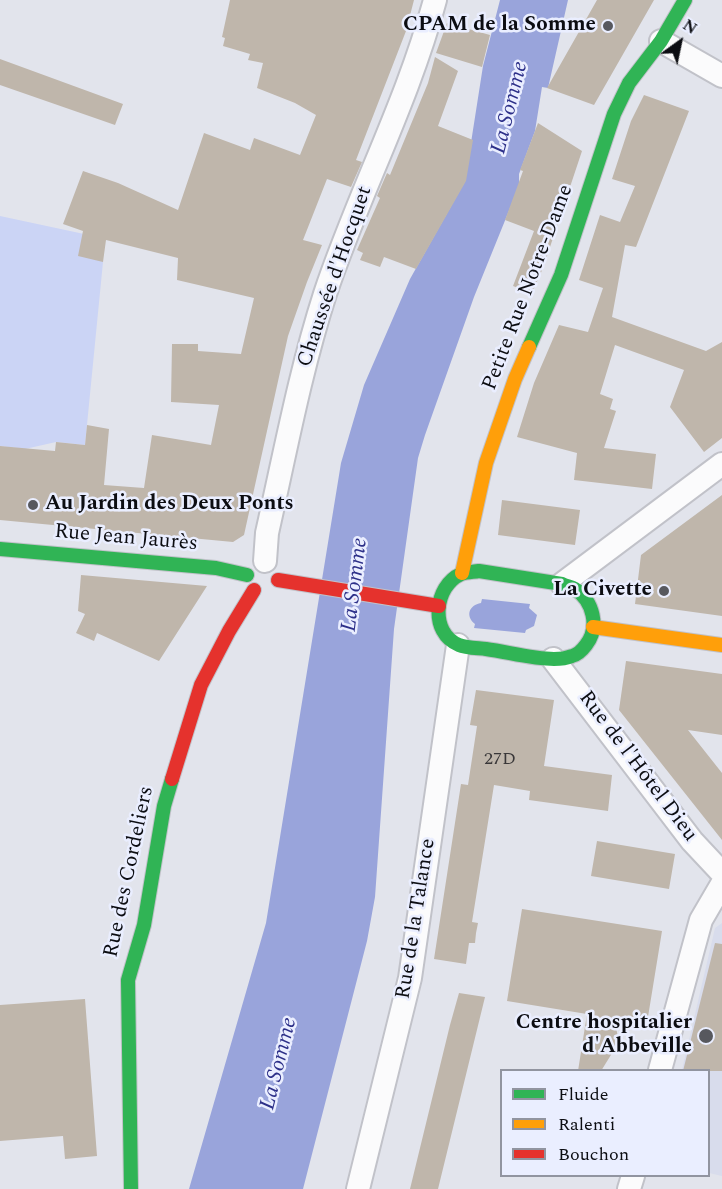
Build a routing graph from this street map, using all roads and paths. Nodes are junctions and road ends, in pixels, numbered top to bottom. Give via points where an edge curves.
1 (435, 0) edge
2 (685, 0) edge
3 (661, 41) junction
4 (722, 76) edge
5 (722, 464) edge
6 (0, 549) edge
7 (263, 572) junction
8 (462, 573) junction
9 (562, 584) junction
10 (254, 590) junction
11 (439, 606) junction
12 (593, 627) junction
13 (458, 645) junction
14 (722, 645) edge
15 (553, 659) junction
16 (722, 873) edge
17 (722, 884) edge
18 (661, 1069) edge
19 (131, 1185) edge
20 (358, 1189) edge

1 - 7 street, Chaussée d'Hocquet via 414,68 326,292 308,350 267,532
2 - 3 street, Petite Rue Notre-Dame
3 - 4 street
3 - 8 street, Petite Rue Notre-Dame via 629,83 614,114 561,275 514,379 486,463
5 - 9 street
6 - 7 street, Rue Jean Jaurès
7 - 10 street via 247,581
7 - 10 street via 276,585 268,591
7 - 11 street, Rue Jean Jaurès via 303,584
8 - 9 street via 479,571
8 - 11 street via 446,585
9 - 12 street via 575,589 589,603
10 - 19 street, Rue des Cordeliers via 201,685 164,806 144,925 128,980
11 - 13 street via 439,621
12 - 14 street
12 - 15 street via 587,644 574,656
13 - 15 street
13 - 20 street, Rue de la Talance via 410,978
15 - 16 street, Rue de l'Hôtel Dieu via 692,841
17 - 18 street via 701,920

